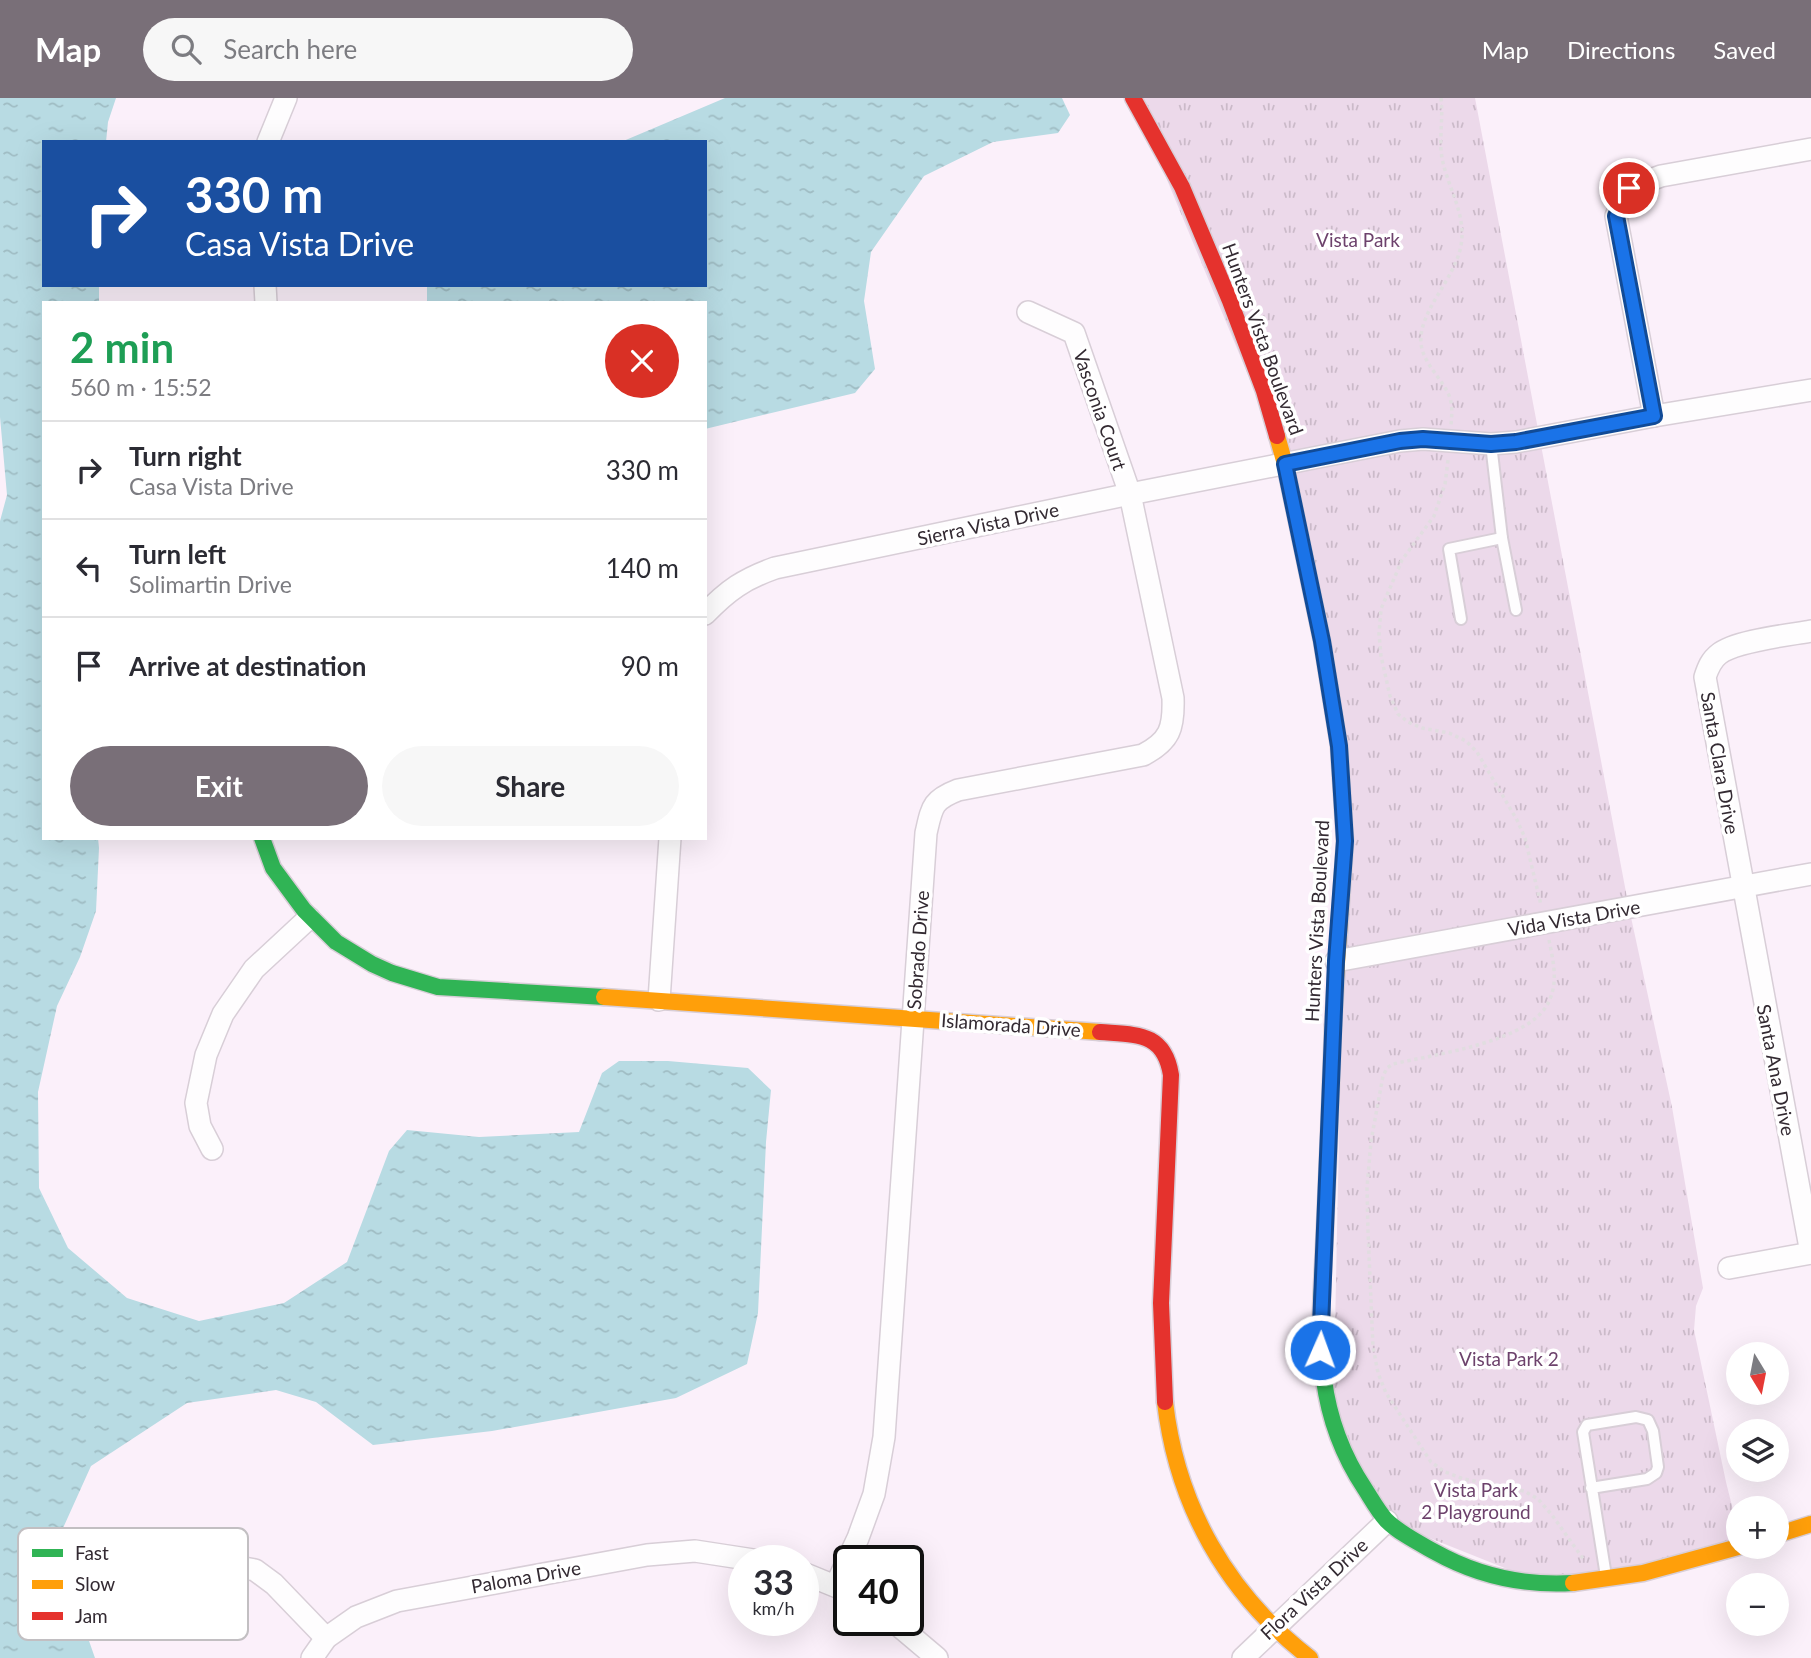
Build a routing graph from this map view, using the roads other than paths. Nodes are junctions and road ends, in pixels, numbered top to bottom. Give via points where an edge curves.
1 (286, 98) edge
2 (1133, 98) edge
3 (269, 140) edge
4 (1811, 149) edge
5 (1028, 312) dead end
6 (1811, 390) edge
7 (1654, 416) junction
8 (1491, 444) junction
9 (1285, 464) junction
10 (1130, 494) junction
11 (1502, 538) junction
12 (1516, 610) dead end
13 (707, 612) edge
14 (1461, 619) dead end
15 (1811, 631) edge
16 (263, 840) edge
17 (670, 840) edge
18 (1811, 874) edge
19 (1742, 887) junction
20 (309, 918) junction
21 (1336, 961) junction
22 (659, 1000) junction
23 (914, 1017) junction
24 (212, 1149) dead end
25 (1811, 1253) edge
26 (1729, 1268) dead end
27 (1591, 1488) junction
28 (1387, 1521) junction
29 (1811, 1524) edge
30 (1789, 1531) edge
31 (857, 1545) edge
32 (1726, 1550) edge
33 (728, 1557) edge
34 (248, 1569) edge
35 (1602, 1579) junction
36 (1273, 1628) junction
37 (911, 1636) edge
38 (326, 1638) junction
39 (312, 1658) edge
40 (937, 1658) edge
41 (1243, 1658) edge
42 (1310, 1658) edge

1 - 3 street
2 - 9 street, Hunters Vista Boulevard via 1182,187 1230,301
4 - 7 street via 1661,176 1629,188 1616,216
5 - 10 street, Vasconia Court via 1074,333
6 - 7 street, Sierra Vista Drive
7 - 8 street, Sierra Vista Drive
8 - 9 street, Sierra Vista Drive via 1400,441
8 - 11 lane
9 - 10 street, Sierra Vista Drive
9 - 21 street, Hunters Vista Boulevard via 1339,746 1345,841
10 - 13 street, Sierra Vista Drive via 775,568 749,577
10 - 23 street, Sobrado Drive via 1173,698 1170,732 1160,746 1143,755 941,797 932,809 926,833
11 - 12 lane
11 - 14 lane via 1449,548
15 - 19 street, Santa Clara Drive via 1733,646 1710,663 1705,677
16 - 20 street, Islamorada Drive via 273,868
17 - 22 street
18 - 19 street, Vida Vista Drive
19 - 21 street, Vida Vista Drive
19 - 25 street, Santa Ana Drive
20 - 22 street, Islamorada Drive via 367,962 438,987
20 - 24 street via 254,969 223,1014 206,1055 196,1103 200,1126
21 - 28 street, Hunters Vista Boulevard via 1320,1350 1323,1383 1333,1427 1353,1473
22 - 23 street, Islamorada Drive
23 - 31 street, Sobrado Drive via 884,1437 874,1494
23 - 36 street, Islamorada Drive via 1147,1036 1168,1054 1171,1075 1162,1273 1166,1416 1189,1505 1222,1564
25 - 26 street, Santa Ana Drive
27 - 27 lane via 1583,1432 1587,1425 1636,1417 1648,1420 1656,1473 1647,1479
27 - 35 lane
28 - 35 street, Hunters Vista Boulevard via 1433,1552 1488,1576 1545,1584
28 - 36 street, Flora Vista Drive
29 - 30 street
32 - 35 street, Hunters Vista Boulevard
33 - 38 street, Paloma Drive via 695,1552 647,1555 397,1601 356,1617
34 - 38 street via 274,1584
36 - 41 street, Flora Vista Drive
36 - 42 street, Islamorada Drive
37 - 40 street
38 - 39 street, Paloma Drive

